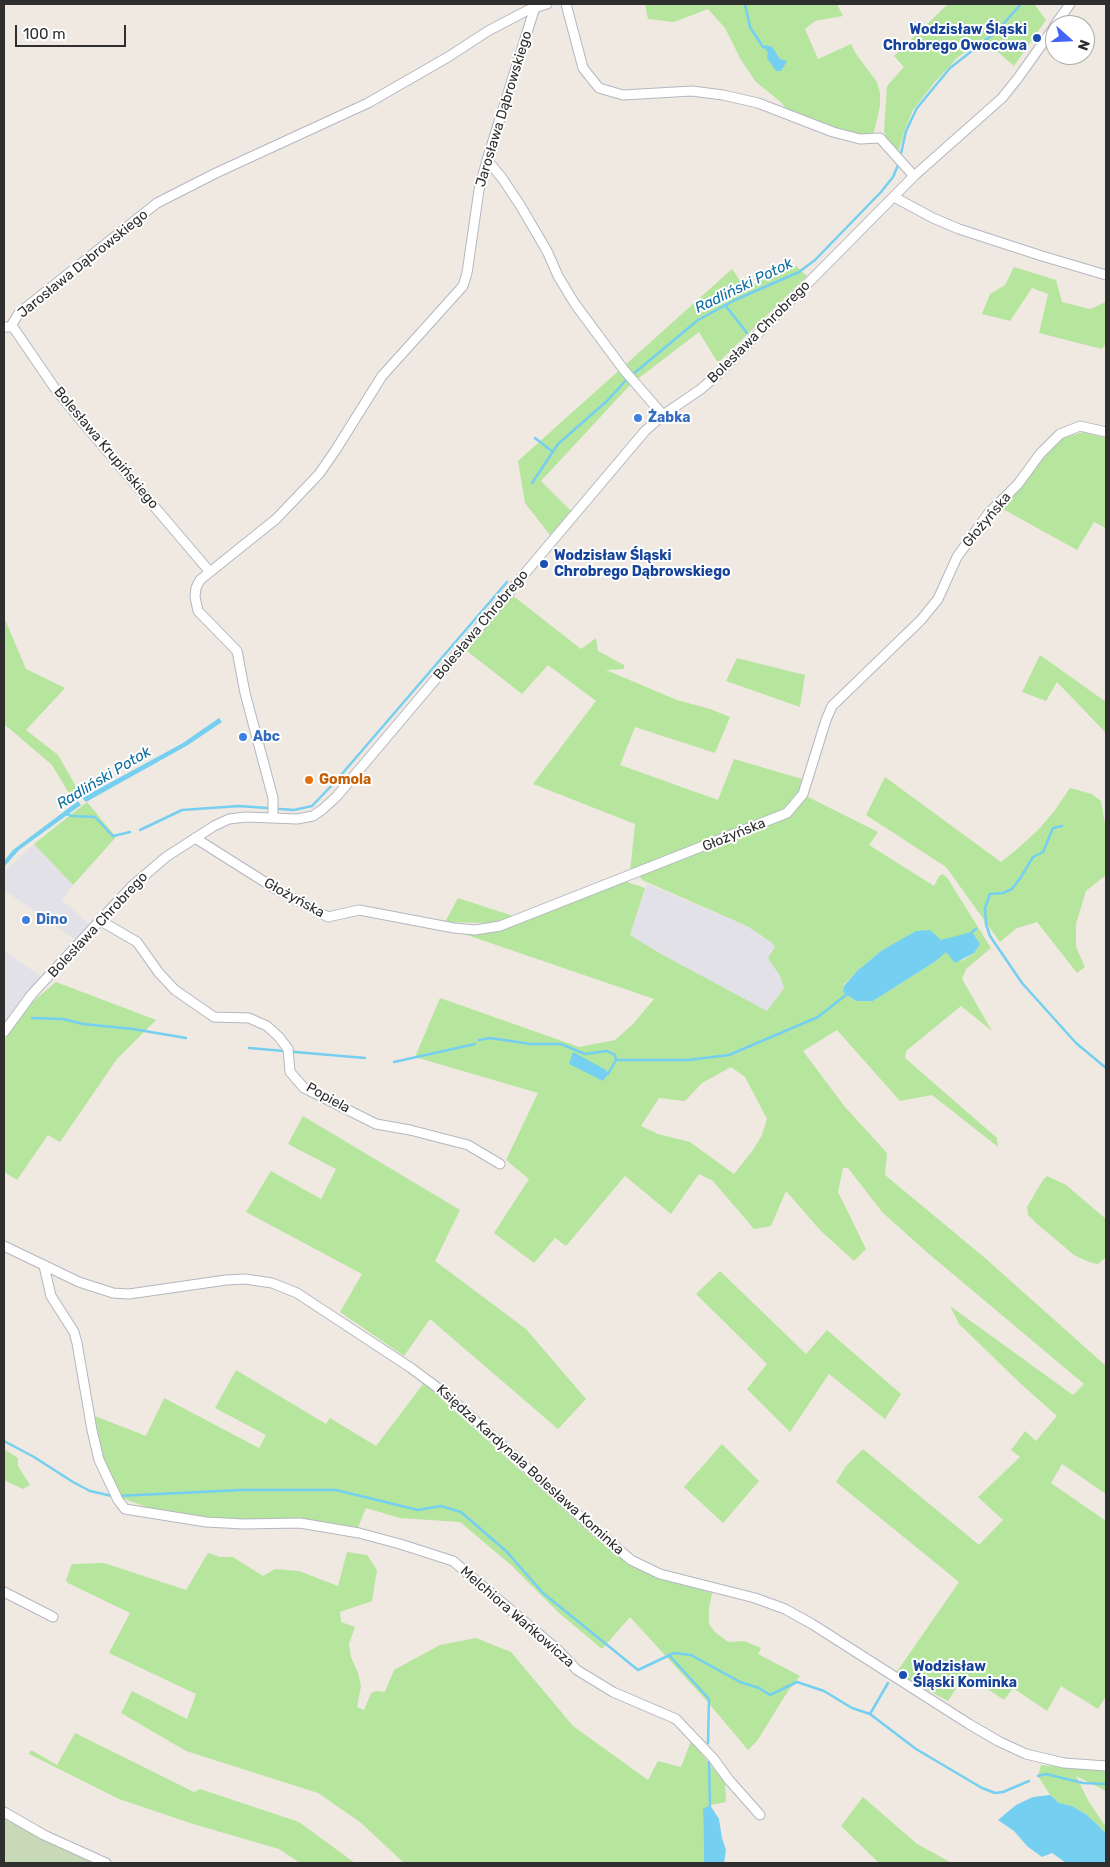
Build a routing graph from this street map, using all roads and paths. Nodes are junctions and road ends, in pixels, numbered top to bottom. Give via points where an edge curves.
1 (548, 4) edge
2 (566, 4) edge
3 (1070, 4) edge
4 (535, 8) junction
5 (1062, 15) edge
6 (1045, 39) edge
7 (487, 160) junction
8 (914, 176) junction
9 (894, 196) junction
10 (1106, 275) edge
11 (7, 326) edge
12 (663, 415) junction
13 (1106, 432) edge
14 (210, 572) junction
15 (273, 811) junction
16 (195, 838) junction
17 (101, 921) junction
18 (4, 1032) edge
19 (500, 1164) dead end
20 (4, 1246) edge
21 (44, 1266) junction
22 (4, 1592) edge
23 (53, 1617) dead end
24 (1106, 1766) edge
25 (4, 1812) edge
26 (760, 1815) dead end
27 (106, 1863) edge

1 - 4 street
2 - 8 street via 583,68 599,88 623,95 692,91 758,103 833,132 860,138 880,138
3 - 5 street, Bolesława Chrobrego
4 - 7 street, Jarosława Dąbrowskiego
4 - 11 street, Jarosława Dąbrowskiego via 368,103 157,203
6 - 8 street, Bolesława Chrobrego via 1002,98
7 - 12 street via 520,205 575,304 624,370
7 - 14 street, Jarosława Dąbrowskiego via 463,286 382,376 318,474 276,519
8 - 9 street, Bolesława Chrobrego
9 - 10 street via 967,232
9 - 12 street, Bolesława Chrobrego via 717,375
11 - 14 street, Bolesława Krupińskiego via 17,331 79,418
12 - 15 street, Bolesława Chrobrego via 629,450 337,796 313,816 297,819
13 - 16 street, Głożyńska via 1080,426 1060,434 988,514 957,557 938,599 922,620 832,706 803,794 787,813 500,926 475,930 359,910 328,917
14 - 15 street, Jarosława Dąbrowskiego via 196,588 198,610 237,651 273,798
15 - 16 street, Bolesława Chrobrego via 229,819
16 - 17 street, Bolesława Chrobrego via 145,874
17 - 18 street, Bolesława Chrobrego via 32,994
17 - 19 street, Popiela via 137,942 175,990 214,1017 248,1018 273,1031 288,1052 290,1072 304,1088 376,1124 468,1145
20 - 21 street, Księdza Kardynała Bolesława Kominka
21 - 24 street, Księdza Kardynała Bolesława Kominka via 113,1293 129,1294 245,1279 297,1293 446,1394 631,1560 660,1574 755,1598 785,1609 969,1724 1026,1754 1064,1763
21 - 26 street, Melchiora Wańkowicza via 51,1296 74,1332 99,1460 125,1509 206,1522 300,1523 359,1533 453,1562 559,1650 577,1670 613,1692 676,1719 714,1758
22 - 23 street
25 - 27 street via 44,1835

